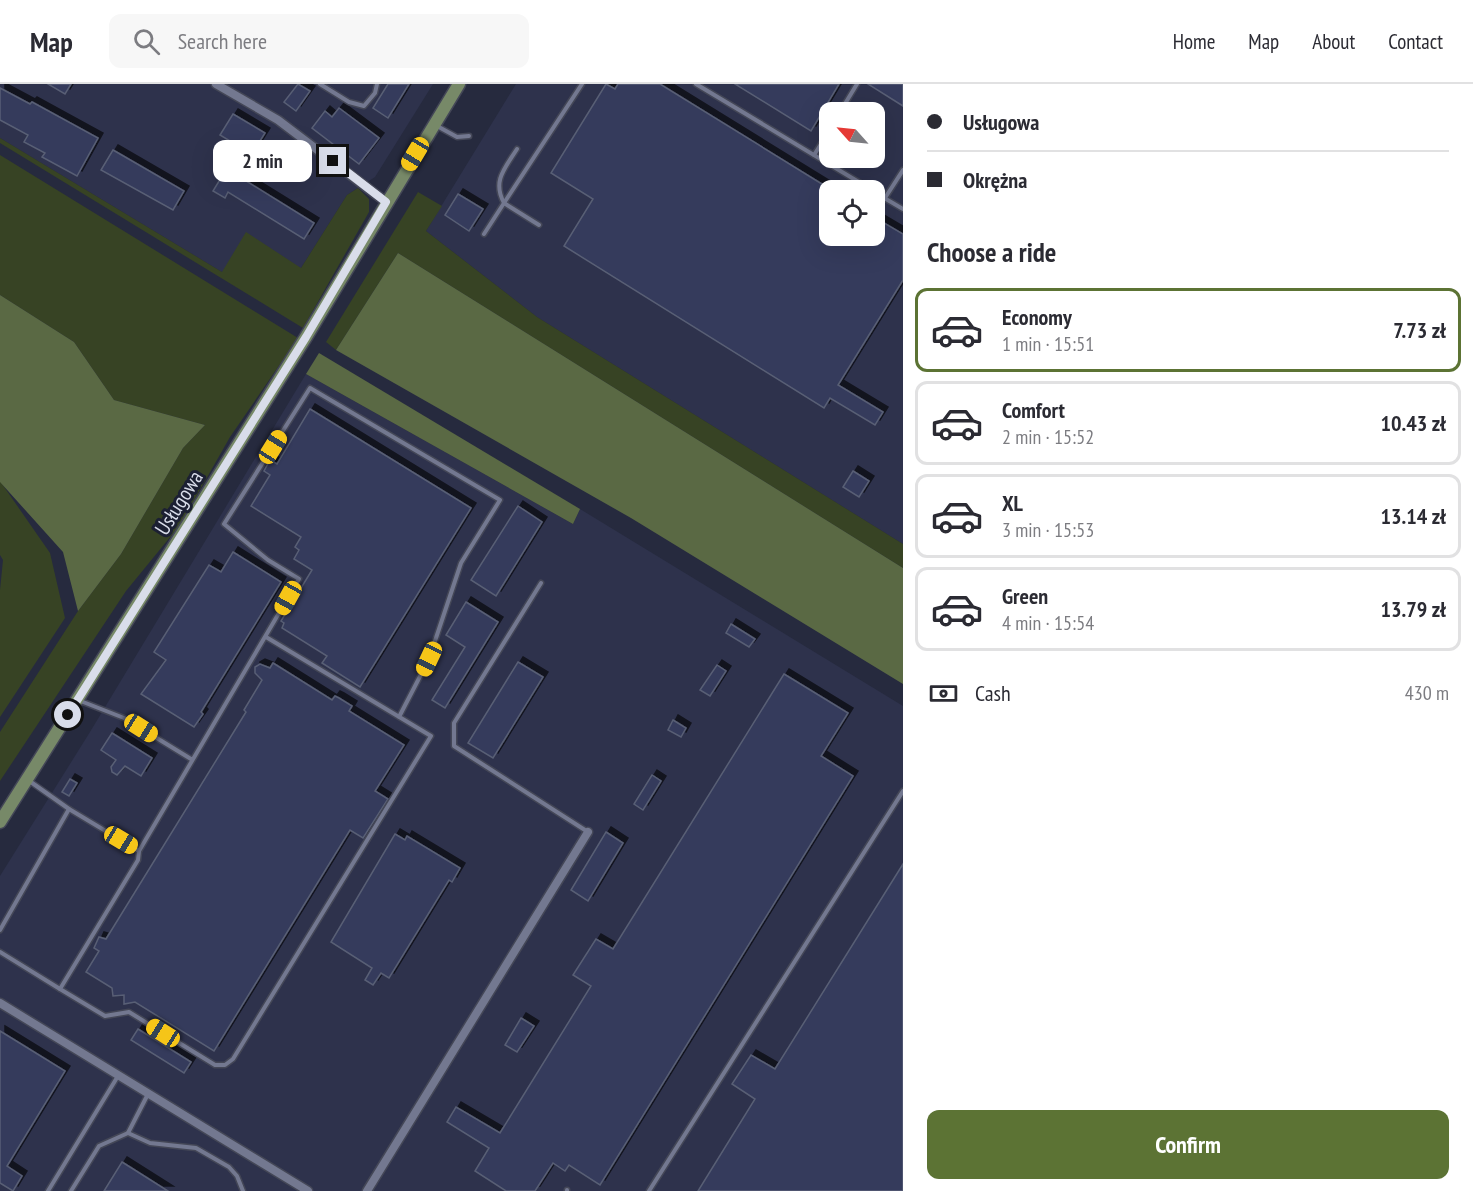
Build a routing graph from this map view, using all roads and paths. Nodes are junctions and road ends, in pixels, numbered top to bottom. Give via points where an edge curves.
1 (216, 84) edge
2 (320, 84) edge
3 (377, 84) edge
4 (459, 84) edge
5 (582, 84) edge
6 (696, 84) edge
7 (857, 84) edge
8 (846, 102) edge
9 (433, 125) junction
10 (469, 136) dead end
11 (819, 147) edge
12 (517, 148) dead end
13 (814, 155) junction
14 (903, 170) edge
15 (855, 180) edge
16 (885, 198) joint
17 (386, 202) junction
18 (504, 203) junction
19 (903, 209) edge
20 (539, 225) dead end
21 (484, 234) dead end
22 (542, 583) dead end
23 (267, 637) junction
24 (78, 700) junction
25 (399, 717) junction
26 (191, 759) junction
27 (28, 779) junction
28 (903, 791) edge
29 (69, 809) junction
30 (0, 822) edge
31 (588, 832) joint
32 (139, 851) junction
33 (0, 930) edge
34 (0, 952) edge
35 (60, 989) junction
36 (0, 1003) edge
37 (119, 1075) junction
38 (148, 1093) junction
39 (128, 1133) junction
40 (48, 1191) edge
41 (71, 1191) edge
42 (243, 1191) edge
43 (308, 1191) edge
44 (367, 1191) edge
45 (649, 1191) edge

1 - 17 street via 278,120
2 - 3 lane via 349,102 364,106
4 - 9 street, Usługowa
5 - 18 lane
6 - 13 lane
7 - 8 lane
9 - 10 lane via 457,137
9 - 17 street, Usługowa
11 - 13 lane
12 - 18 lane via 498,182
13 - 15 lane
14 - 16 lane
16 - 19 lane
17 - 24 street, Usługowa
18 - 20 lane
18 - 21 lane
22 - 31 lane via 454,723 454,746
23 - 25 lane
23 - 25 lane via 299,579 268,560 224,524 310,388 500,500 461,563 429,659
23 - 26 lane
24 - 26 lane via 124,718
24 - 27 street, Usługowa
25 - 35 lane via 431,736 233,1059 225,1065 215,1065 129,1012 105,1016
26 - 32 lane
27 - 29 lane
27 - 30 street, Usługowa
28 - 45 lane
29 - 32 lane
29 - 33 lane
31 - 44 street
32 - 35 lane via 138,860
34 - 35 lane
36 - 37 street
37 - 38 street
37 - 40 lane
38 - 39 lane
38 - 43 street
39 - 41 lane via 99,1146
39 - 42 lane via 150,1143 196,1148 230,1167

